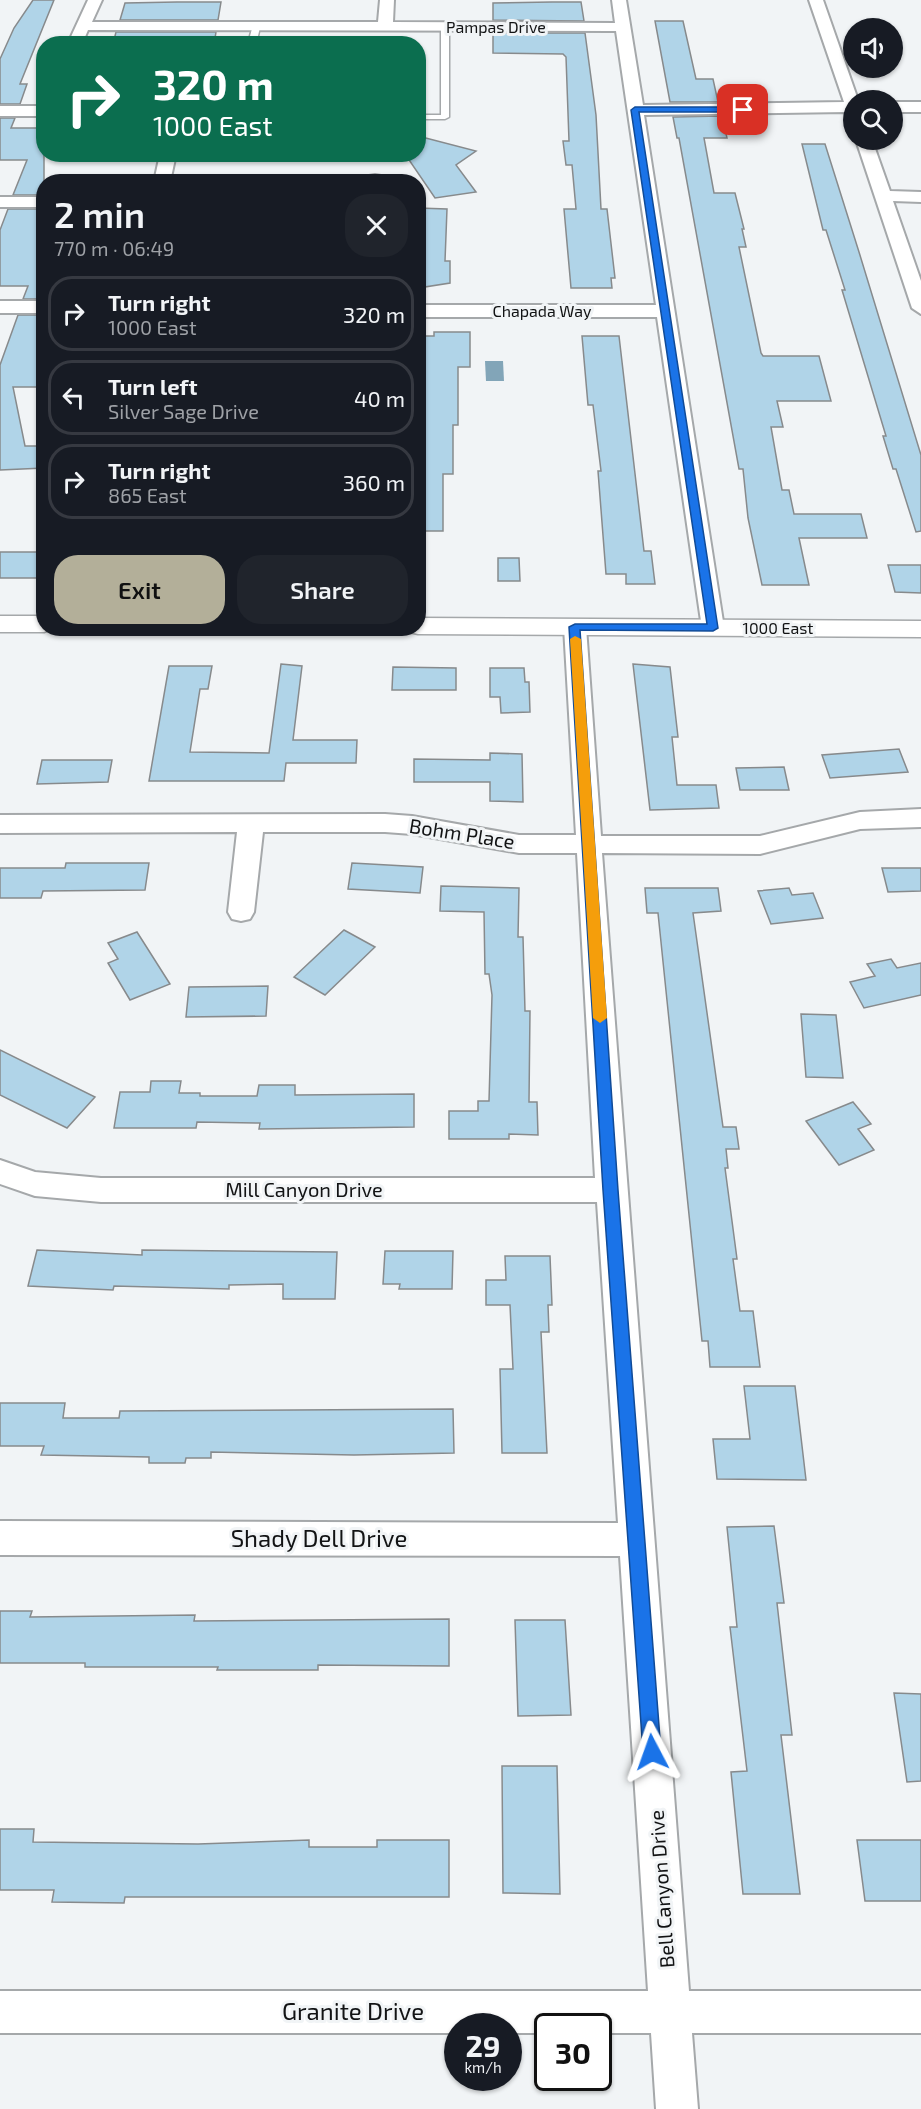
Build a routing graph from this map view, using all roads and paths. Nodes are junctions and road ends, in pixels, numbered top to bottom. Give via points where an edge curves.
1 (95, 0) edge
2 (387, 0) edge
3 (619, 0) edge
4 (816, 0) edge
5 (81, 26) junction
6 (256, 27) junction
7 (385, 27) junction
8 (445, 27) junction
9 (622, 27) junction
10 (78, 36) edge
11 (254, 36) edge
12 (847, 90) edge
13 (903, 106) edge
14 (921, 106) edge
15 (843, 108) edge
16 (635, 110) junction
17 (0, 111) edge
18 (36, 111) edge
19 (426, 117) edge
20 (867, 150) edge
21 (883, 196) junction
22 (921, 197) edge
23 (0, 202) edge
24 (36, 202) edge
25 (921, 305) edge
26 (0, 307) edge
27 (36, 307) edge
28 (426, 311) edge
29 (665, 311) junction
30 (0, 624) edge
31 (36, 624) edge
32 (426, 626) edge
33 (575, 627) junction
34 (713, 628) junction
35 (921, 628) edge
36 (921, 818) edge
37 (0, 824) edge
38 (251, 824) junction
39 (590, 845) junction
40 (241, 912) dead end
41 (0, 1172) edge
42 (610, 1190) junction
43 (0, 1538) edge
44 (638, 1540) junction
45 (0, 2012) edge
46 (921, 2012) edge
47 (670, 2013) junction
48 (677, 2109) edge

1 - 5 street
2 - 7 street
3 - 9 street
4 - 12 street
5 - 6 street, Pampas Drive
5 - 10 street
6 - 7 street, Pampas Drive
6 - 11 lane
7 - 8 street, Pampas Drive
8 - 9 street, Pampas Drive
8 - 19 lane via 445,117
9 - 16 street
13 - 14 street
15 - 16 street
16 - 29 street
17 - 18 street
20 - 21 street
21 - 22 street
21 - 25 street
23 - 24 street
26 - 27 street
28 - 29 street, Chapada Way
29 - 34 street
30 - 31 street
32 - 33 street, 1000 East
33 - 34 street, 1000 East
33 - 39 street, Bell Canyon Drive
34 - 35 street, 1000 East
36 - 39 street, Bohm Place via 851,822 785,843
37 - 38 street, Bohm Place
38 - 39 street, Bohm Place via 412,825 519,844
38 - 40 street
39 - 42 street, Bell Canyon Drive
41 - 42 street, Mill Canyon Drive via 34,1184 101,1190
42 - 44 street, Bell Canyon Drive
43 - 44 street, Shady Dell Drive
44 - 47 street, Bell Canyon Drive
45 - 47 street, Granite Drive
46 - 47 street, Granite Drive
47 - 48 street, Bell Canyon Drive

